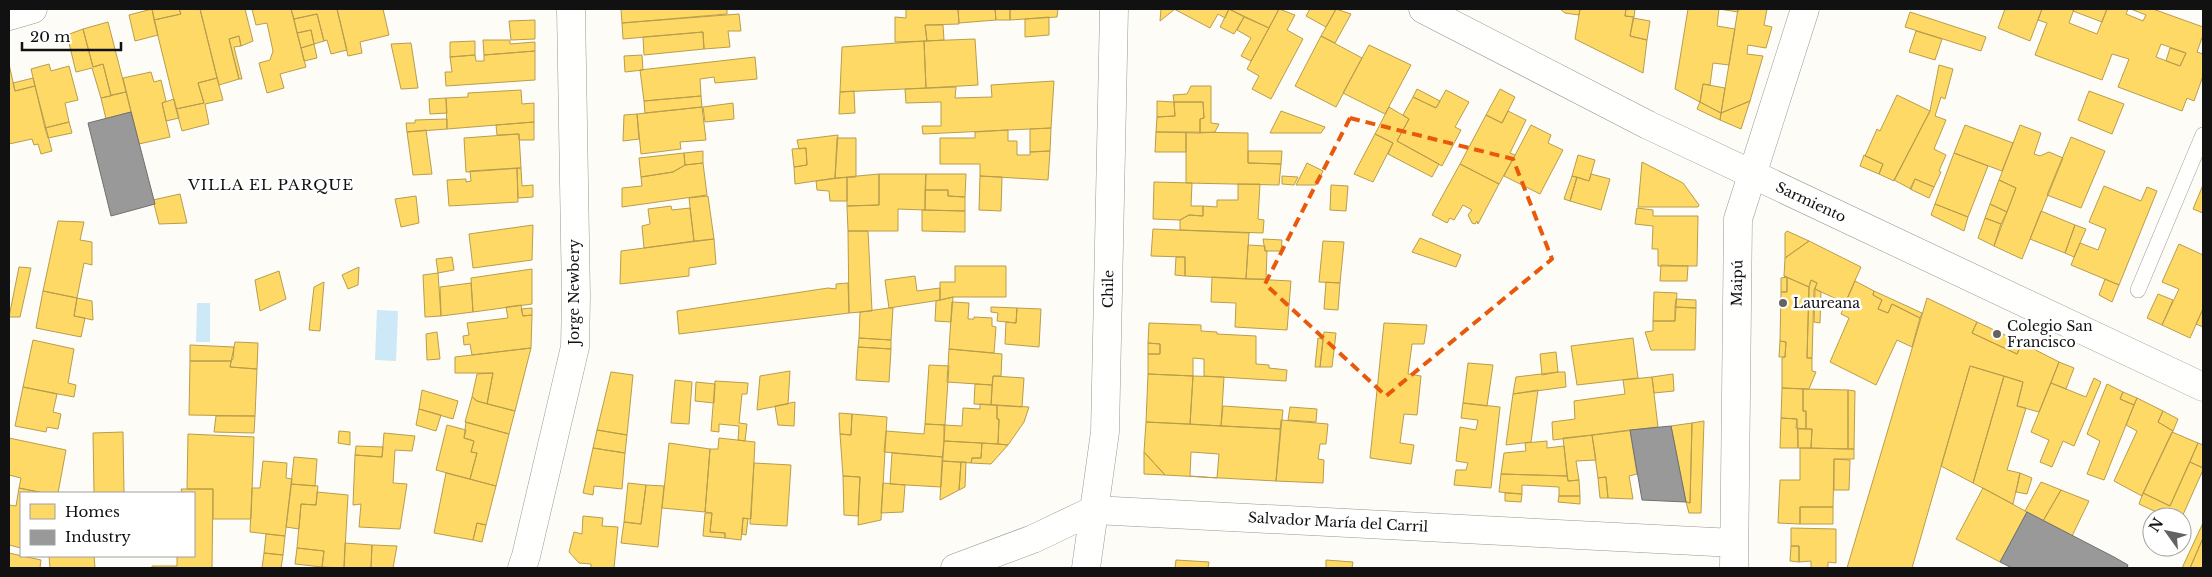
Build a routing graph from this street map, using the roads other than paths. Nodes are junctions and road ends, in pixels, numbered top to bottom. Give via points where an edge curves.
1 (33, 9) edge
2 (571, 9) edge
3 (1114, 9) edge
4 (1424, 9) edge
5 (1806, 9) edge
6 (9, 16) edge
7 (2203, 135) edge
8 (1752, 174) junction
9 (2138, 290) dead end
10 (2203, 387) edge
11 (1094, 510) junction
12 (1734, 556) edge
13 (522, 568) edge
14 (955, 568) edge
15 (1086, 568) edge

1 - 6 street
2 - 13 street, Jorge Newbery via 574,347
3 - 11 street, Chile via 1105,432
4 - 8 street, Sarmiento via 1648,125
5 - 8 street, Maipú
7 - 9 lane
8 - 10 street, Sarmiento
8 - 12 street, Maipú via 1738,219
11 - 12 street, Salvador María del Carril
11 - 14 street, Salvador María del Carril via 1033,539
11 - 15 street, Chile

